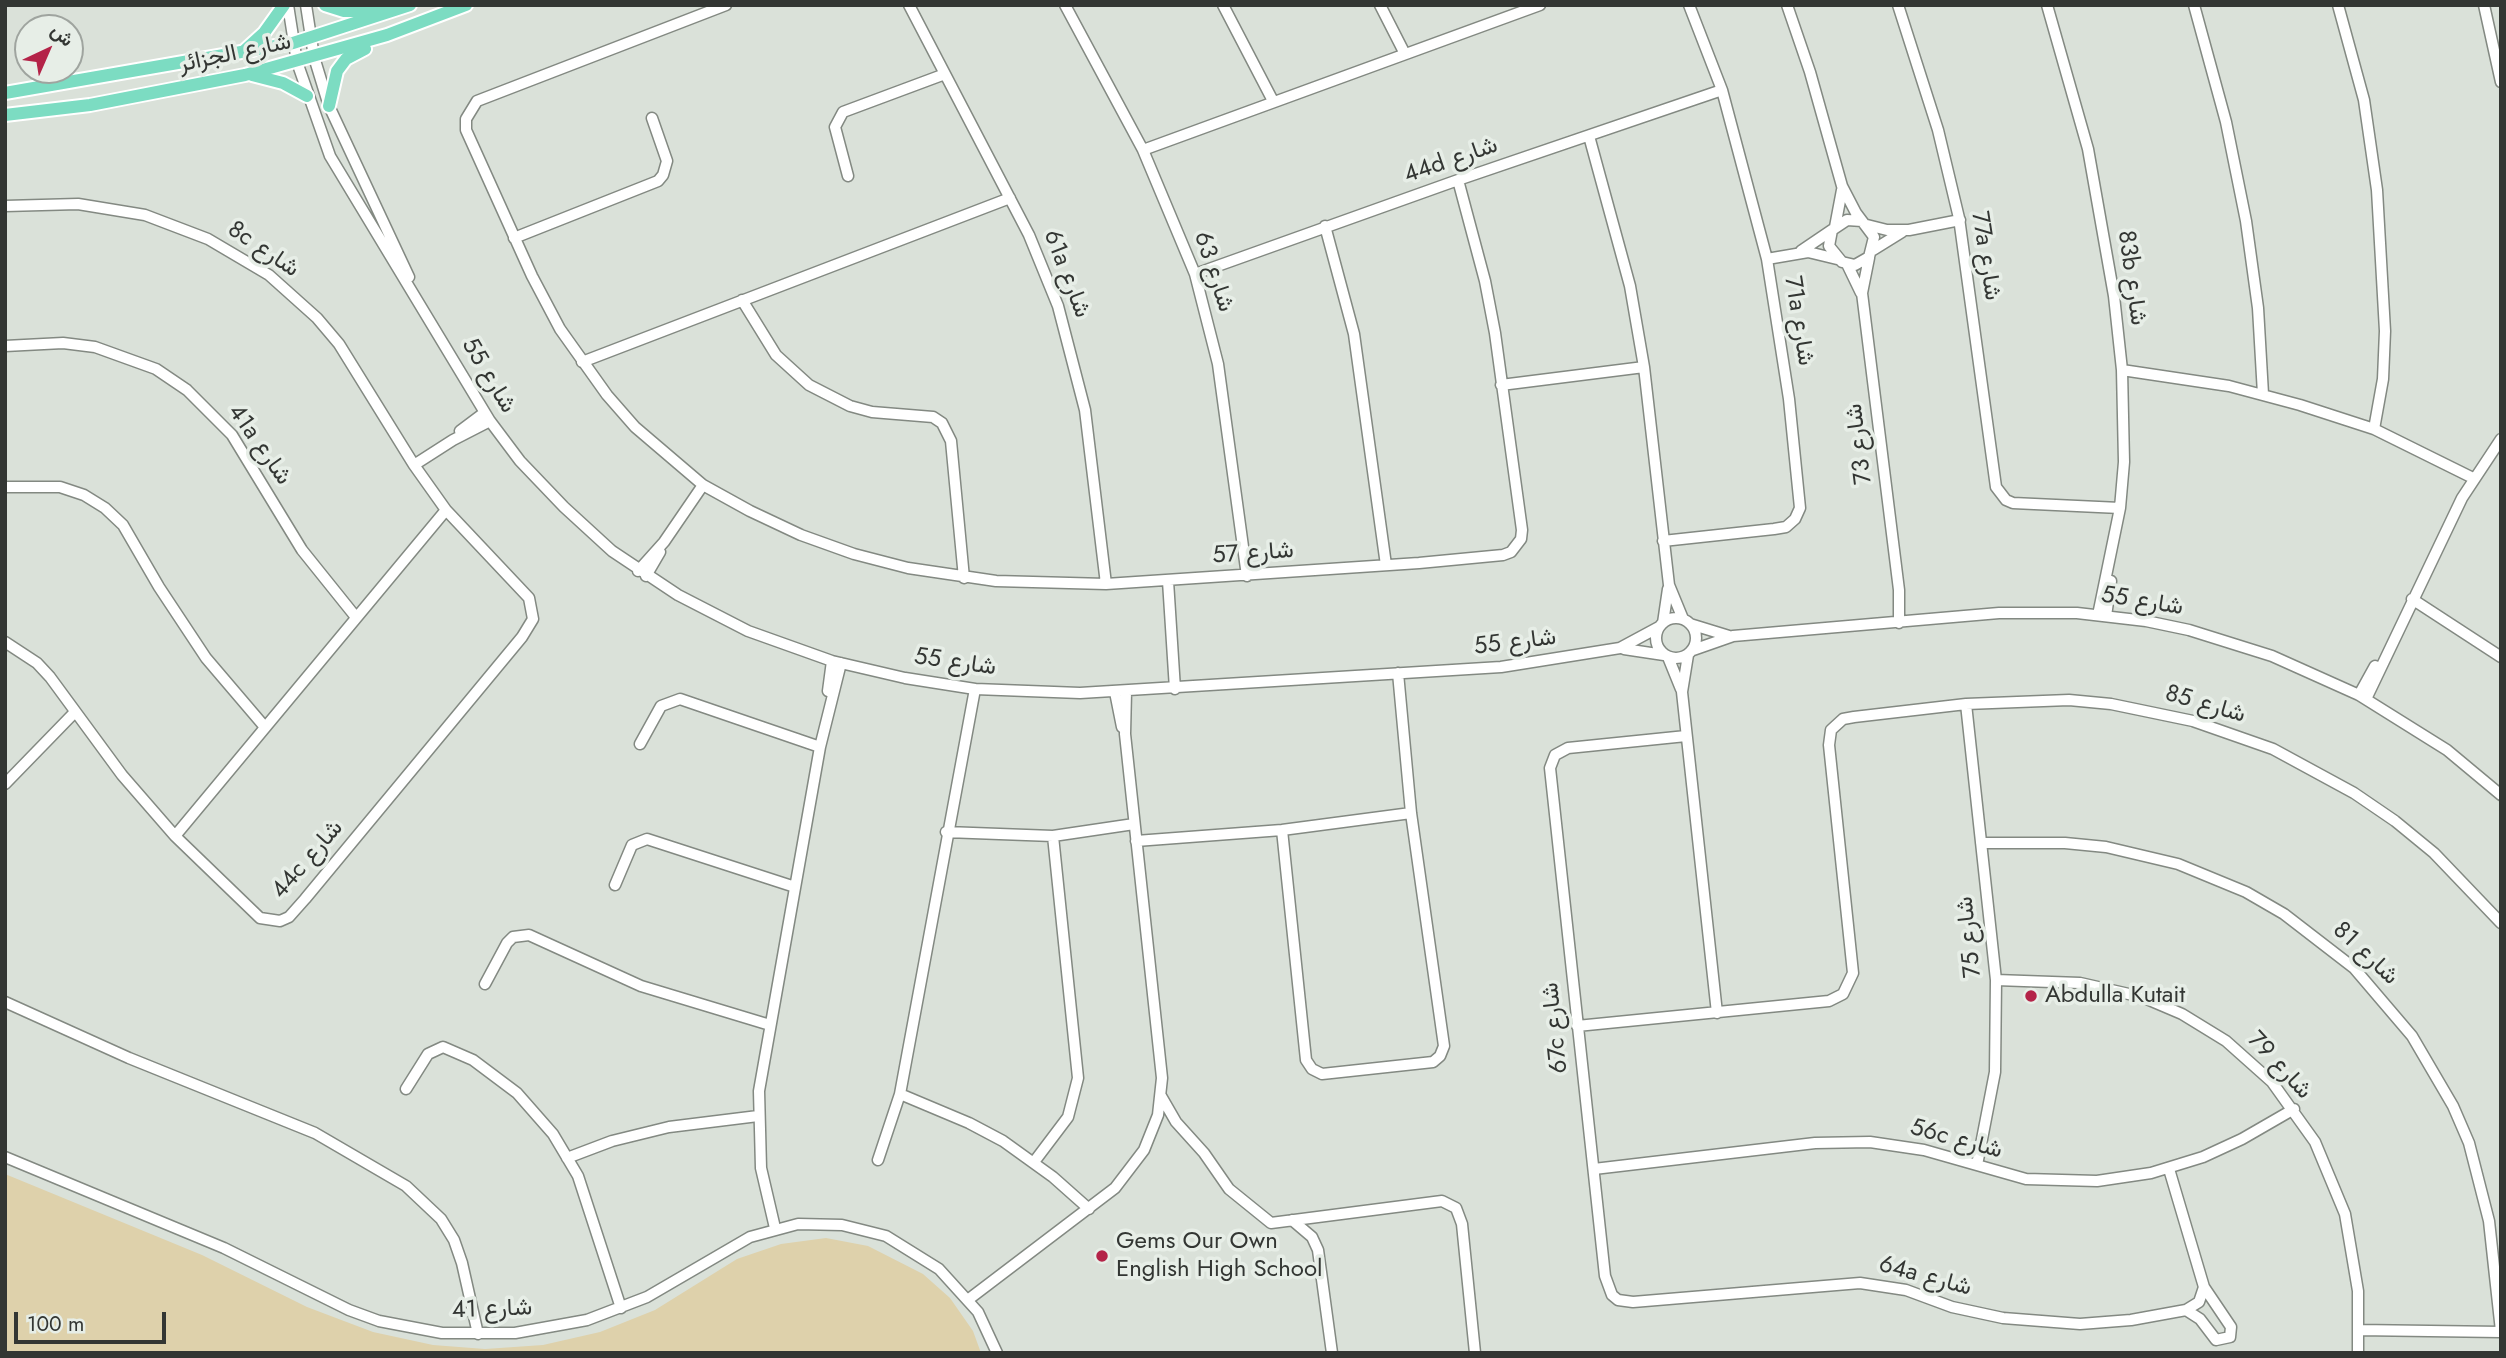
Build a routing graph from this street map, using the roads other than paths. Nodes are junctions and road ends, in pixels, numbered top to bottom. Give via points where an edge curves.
1 (286, 5) edge
2 (306, 5) edge
3 (325, 5) edge
4 (410, 5) edge
5 (466, 5) edge
6 (726, 5) edge
7 (909, 5) edge
8 (1065, 5) edge
9 (1223, 5) edge
10 (1380, 5) edge
11 (1689, 5) edge
12 (1787, 5) edge
13 (1898, 5) edge
14 (2047, 5) edge
15 (2194, 5) edge
16 (2338, 5) edge
17 (2484, 5) edge
18 (1538, 6) edge
19 (388, 12) junction
20 (387, 35) junction
21 (310, 38) junction
22 (293, 43) junction
23 (243, 52) junction
24 (1405, 54) junction
25 (314, 57) junction
26 (297, 62) junction
27 (945, 74) junction
28 (244, 75) junction
29 (2501, 82) edge
30 (1722, 90) junction
31 (5, 93) edge
32 (307, 96) junction
33 (1273, 101) junction
34 (329, 106) junction
35 (5, 116) edge
36 (652, 118) dead end
37 (1589, 136) junction
38 (1143, 150) junction
39 (848, 176) dead end
40 (1458, 180) junction
41 (1842, 186) junction
42 (1010, 198) junction
43 (5, 206) edge
44 (1960, 220) junction
45 (1864, 223) junction
46 (1325, 226) junction
47 (1834, 228) junction
48 (1909, 230) junction
49 (514, 238) junction
50 (1798, 253) junction
51 (1871, 254) junction
52 (1767, 259) junction
53 (1842, 262) junction
54 (1195, 274) junction
55 (1862, 293) junction
56 (742, 300) junction
57 (427, 316) junction
58 (5, 346) edge
59 (582, 362) junction
60 (1644, 367) junction
61 (2122, 370) junction
62 (1502, 385) junction
63 (2263, 394) junction
64 (487, 417) junction
65 (2374, 429) junction
66 (2501, 439) edge
67 (414, 465) junction
68 (2473, 478) junction
69 (703, 485) junction
70 (5, 487) edge
71 (2120, 508) junction
72 (446, 510) junction
73 (1663, 541) junction
74 (1386, 565) junction
75 (642, 573) junction
76 (1247, 576) junction
77 (964, 578) junction
78 (1168, 581) junction
79 (1106, 584) junction
80 (1669, 585) junction
81 (522, 590) joint
82 (2412, 599) junction
83 (2102, 615) junction
84 (355, 616) junction
85 (1687, 622) junction
86 (1903, 622) junction
87 (1661, 625) junction
88 (1733, 636) junction
89 (5, 642) edge
90 (1620, 649) junction
91 (1690, 652) junction
92 (1666, 656) junction
93 (2501, 657) edge
94 (836, 662) junction
95 (1398, 673) junction
96 (975, 689) junction
97 (1175, 689) junction
98 (1120, 692) junction
99 (1682, 692) junction
100 (2363, 697) junction
101 (1966, 704) junction
102 (75, 712) junction
103 (264, 726) junction
104 (1686, 736) junction
105 (640, 744) dead end
106 (820, 747) junction
107 (5, 785) edge
108 (2501, 795) edge
109 (1411, 813) junction
110 (1133, 824) junction
111 (1282, 830) junction
112 (946, 832) junction
113 (175, 836) junction
114 (1053, 836) junction
115 (1136, 841) junction
116 (1980, 843) junction
117 (615, 885) dead end
118 (795, 887) junction
119 (2501, 923) edge
120 (1996, 980) junction
121 (485, 984) dead end
122 (8, 1003) edge
123 (1717, 1013) junction
124 (5, 1016) edge
125 (770, 1025) junction
126 (1577, 1026) junction
127 (406, 1089) dead end
128 (900, 1094) junction
129 (1161, 1096) junction
130 (2294, 1109) junction
131 (758, 1116) junction
132 (5, 1157) edge
133 (567, 1158) junction
134 (878, 1160) dead end
135 (1034, 1162) junction
136 (1977, 1165) junction
137 (2169, 1169) junction
138 (1594, 1170) junction
139 (1089, 1209) junction
140 (1292, 1220) junction
141 (775, 1228) junction
142 (2204, 1287) junction
143 (1612, 1295) joint
144 (969, 1299) junction
145 (621, 1308) junction
146 (2186, 1310) junction
147 (2358, 1330) junction
148 (2501, 1331) edge
149 (478, 1334) junction
150 (997, 1353) edge
151 (1332, 1353) edge
152 (1475, 1353) edge
153 (2358, 1353) edge

1 - 22 street, شارع 55
1 - 23 main road
2 - 21 street, شارع 55
3 - 19 main road via 344,11
4 - 19 main road, شارع الجزائر
5 - 20 main road, شارع الجزائر
6 - 49 street, شارع 57 via 477,101 466,119 470,140
7 - 27 street, 61a شارع
8 - 38 street, شارع 63
9 - 33 street
10 - 24 street
11 - 30 street, 71a شارع
12 - 41 street
13 - 44 street, 77a شارع via 1928,96
14 - 61 street, 83b شارع via 2098,200
15 - 63 street via 2229,132 2246,221
16 - 65 street via 2364,100 2377,190 2385,331
17 - 29 street
18 - 24 street
19 - 21 main road, شارع الجزائر
20 - 25 main road, شارع الجزائر
20 - 34 main road via 341,65 331,86
21 - 22 main road, شارع الجزائر
21 - 25 street, شارع 55
22 - 23 main road, شارع الجزائر
22 - 26 street, شارع 55
23 - 31 main road, شارع الجزائر
24 - 33 street
25 - 26 main road, شارع الجزائر
25 - 34 street, شارع 55
26 - 28 main road, شارع الجزائر
26 - 32 street, شارع 55
27 - 39 street via 843,112 835,127
27 - 42 street, 61a شارع
28 - 32 main road via 272,79
28 - 35 main road, شارع الجزائر via 90,105
30 - 37 street, 44d شارع
30 - 52 street, 71a شارع
32 - 57 street, شارع 55 via 338,174
33 - 38 street
34 - 57 street, شارع 55
36 - 49 street via 667,161 658,181
37 - 40 street, 44d شارع
37 - 60 street via 1625,257
38 - 54 street, شارع 63
40 - 46 street, 44d شارع
40 - 62 street via 1485,281
41 - 45 street
41 - 47 street
42 - 56 street
42 - 79 street, 61a شارع via 1051,288 1080,382
43 - 67 street, 8c شارع via 112,208 177,225 238,254 293,294 339,344
44 - 48 street
44 - 71 street, 77a شارع via 1996,487 2006,500 2021,503
45 - 47 street via 1847,220
45 - 48 street
45 - 51 street via 1874,237
46 - 54 street, 44d شارع
46 - 74 street via 1354,334
47 - 50 street
47 - 53 street via 1829,246
48 - 51 street
49 - 59 street, شارع 57
50 - 52 street
50 - 53 street via 1818,253
51 - 53 street via 1855,265
51 - 55 street, شارع 73
52 - 73 street, 71a شارع via 1800,508 1786,527
53 - 55 street, شارع 73
54 - 76 street, شارع 63 via 1222,389
55 - 86 street, شارع 73
56 - 59 street
56 - 77 street via 776,355 809,385 872,412 933,417 942,423 951,441
57 - 64 street, شارع 55
58 - 84 street, 41a شارع via 63,343 95,347 156,369 187,390 232,435 302,550
59 - 69 street, شارع 57 via 635,427
60 - 62 street
60 - 73 street
61 - 63 street
61 - 71 street, 83b شارع
62 - 74 street, شارع 57 via 1521,538 1503,555
63 - 65 street
64 - 67 street
64 - 75 street, شارع 55 via 520,461 564,507
65 - 68 street
66 - 68 street
67 - 72 street, 8c شارع
68 - 82 street
69 - 75 street
69 - 77 street, شارع 57 via 750,512 833,547
70 - 103 street via 60,487 105,508 123,525 206,658
71 - 83 street, 83b شارع
72 - 81 street, 8c شارع
72 - 84 street
73 - 80 street
74 - 76 street, شارع 57
75 - 94 street, شارع 55 via 754,634
76 - 78 street, شارع 57
77 - 79 street, شارع 57
78 - 79 street, شارع 57
78 - 97 street
80 - 85 street
80 - 87 street
81 - 113 street, 44c شارع via 533,608 529,628 289,917 280,921 260,918
82 - 93 street
82 - 100 street
83 - 86 street, شارع 55 via 2025,612
83 - 100 street, شارع 55 via 2231,642
84 - 103 street
85 - 87 street
85 - 88 street, شارع 55
85 - 91 street via 1696,636
86 - 88 street, شارع 55
87 - 90 street, شارع 55
87 - 92 street via 1657,646
88 - 91 street, شارع 55
89 - 102 street, 44c شارع via 37,663
90 - 92 street, شارع 55
90 - 95 street, شارع 55 via 1501,667
91 - 92 street
91 - 99 street
92 - 99 street
94 - 96 street, شارع 55
94 - 106 street
95 - 97 street, شارع 55
95 - 109 street
96 - 98 street, شارع 55
96 - 112 street
97 - 98 street, شارع 55
98 - 110 street
99 - 104 street
100 - 108 street, شارع 55 via 2447,750
101 - 116 street, شارع 75
101 - 119 street, شارع 85 via 2057,700 2111,704 2193,721 2273,749 2395,821 2452,870
101 - 123 street, شارع 85 via 1854,717 1831,730 1853,974 1848,989 1829,1001
102 - 107 street
102 - 113 street, 44c شارع
103 - 113 street
104 - 123 street
104 - 126 street, 67c شارع via 1576,746 1551,761
105 - 106 street via 661,706 680,699
106 - 118 street
109 - 111 street
109 - 111 street via 1444,1046 1440,1056 1423,1064 1322,1074 1306,1060
110 - 114 street
110 - 115 street
111 - 115 street
112 - 114 street
112 - 128 street
114 - 135 street via 1078,1079 1068,1117
115 - 129 street
116 - 120 street, شارع 75
116 - 148 street, شارع 81 via 2106,847 2178,864 2246,892 2284,914 2354,968 2412,1036 2447,1094 2469,1143 2489,1221
117 - 118 street via 632,845 647,839
118 - 125 street
120 - 130 street, شارع 79 via 2080,982 2162,1005 2226,1041 2272,1082
120 - 136 street, شارع 75 via 1995,1072
121 - 125 street via 507,943 521,934 529,935 641,986
122 - 124 street
122 - 149 street via 129,1058 304,1128 405,1185 433,1210 454,1240
123 - 126 street
125 - 131 street
126 - 138 street, 67c شارع
127 - 133 street via 428,1054 450,1048 517,1093
128 - 134 street
128 - 135 street via 969,1123
129 - 139 street via 1144,1150 1122,1180
129 - 140 street via 1184,1134 1240,1200 1271,1223
130 - 137 street, 56c شارع via 2242,1139
130 - 147 street, شارع 79 via 2315,1142 2346,1214 2354,1252
131 - 133 street via 669,1127
131 - 141 street via 761,1168
132 - 149 street, شارع 41 via 224,1248 349,1310 410,1328
133 - 145 street via 586,1195
135 - 139 street
136 - 137 street, 56c شارع via 2026,1179 2060,1182 2115,1180
136 - 138 street, 56c شارع via 1924,1150 1843,1142
137 - 142 street
138 - 143 street, 67c شارع via 1606,1283
139 - 144 street
140 - 151 street via 1312,1237 1318,1250
140 - 152 street via 1450,1203 1461,1216
141 - 144 street, شارع 41 via 820,1223 886,1236 939,1269
141 - 145 street, شارع 41 via 732,1246
142 - 146 street via 2199,1302
142 - 146 street via 2231,1327 2230,1337 2216,1340 2200,1319
143 - 146 street, 64a شارع via 1633,1302 1860,1283 2028,1321 2106,1323
144 - 150 street, شارع 41
145 - 149 street, شارع 41 via 551,1329
147 - 148 street
147 - 153 street, شارع 79

